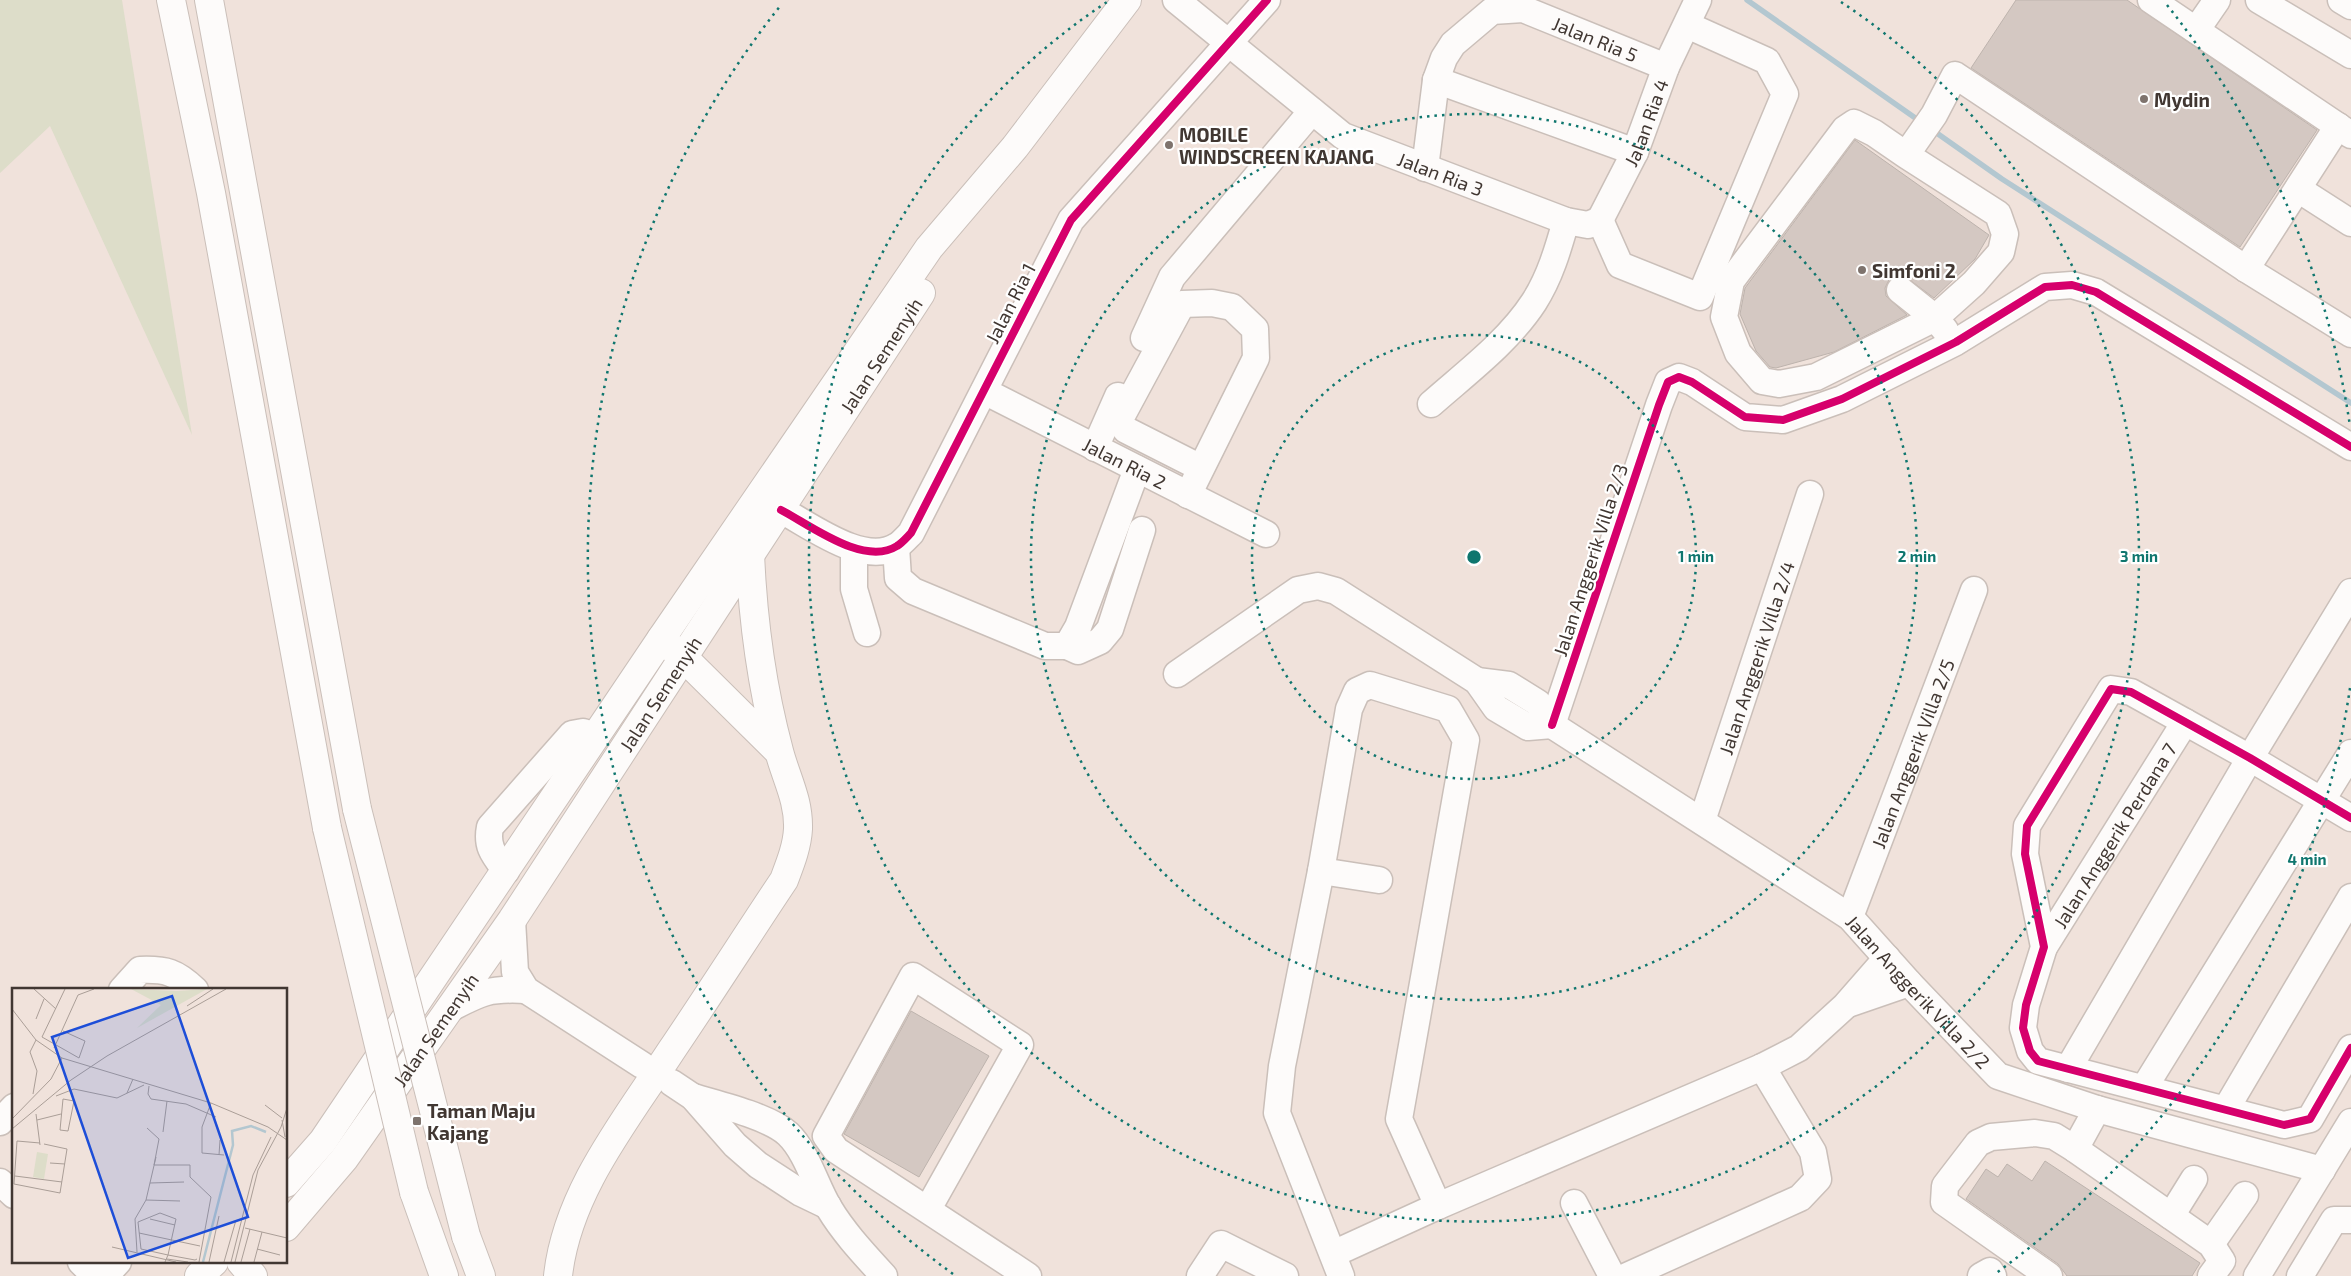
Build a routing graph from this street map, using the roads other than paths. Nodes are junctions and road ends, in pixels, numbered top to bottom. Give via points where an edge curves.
1 (171, 0) edge
2 (209, 0) edge
3 (1127, 0) edge
4 (1176, 0) edge
5 (1267, 0) edge
6 (2151, 0) edge
7 (2259, 0) edge
8 (2341, 0) edge
9 (2219, 1) edge
10 (2351, 6) edge
11 (1694, 10) edge
12 (2197, 30) junction
13 (1227, 43) junction
14 (2351, 55) edge
15 (1666, 67) junction
16 (1436, 80) junction
17 (1312, 111) junction
18 (2344, 131) edge
19 (1015, 147) junction
20 (1910, 149) junction
21 (1635, 152) junction
22 (1426, 168) junction
23 (2298, 188) junction
24 (1600, 220) junction
25 (1566, 221) junction
26 (2351, 223) edge
27 (2246, 269) junction
28 (1900, 290) dead end
29 (1935, 318) junction
30 (2351, 334) edge
31 (1956, 342) junction
32 (984, 390) junction
33 (1431, 404) dead end
34 (2351, 447) edge
35 (1095, 448) junction
36 (1201, 468) junction
37 (1137, 469) junction
38 (1810, 494) dead end
39 (1188, 495) junction
40 (781, 510) junction
41 (1142, 530) dead end
42 (1266, 534) dead end
43 (896, 547) junction
44 (854, 550) junction
45 (750, 555) junction
46 (1974, 590) dead end
47 (2351, 592) edge
48 (867, 633) dead end
49 (661, 639) junction
50 (1067, 646) junction
51 (684, 657) junction
52 (1177, 674) dead end
53 (2185, 722) junction
54 (1552, 725) junction
55 (596, 737) junction
56 (779, 752) junction
57 (2351, 753) edge
58 (2250, 758) junction
59 (2322, 801) junction
60 (2351, 818) edge
61 (1702, 821) junction
62 (506, 871) junction
63 (1320, 871) junction
64 (1379, 880) dead end
65 (2351, 897) edge
66 (1850, 917) junction
67 (471, 923) junction
68 (504, 930) junction
69 (2044, 947) junction
70 (1887, 958) junction
71 (1909, 983) junction
72 (124, 988) edge
73 (193, 988) edge
74 (526, 990) junction
75 (1845, 1006) junction
76 (449, 1009) junction
77 (2351, 1048) edge
78 (642, 1065) dead end
79 (1762, 1066) junction
80 (2068, 1069) junction
81 (2144, 1088) junction
82 (12, 1109) edge
83 (2097, 1109) junction
84 (2226, 1109) junction
85 (0, 1122) edge
86 (2347, 1134) edge
87 (2075, 1149) junction
88 (2322, 1170) junction
89 (2194, 1179) dead end
90 (288, 1181) edge
91 (0, 1182) edge
92 (12, 1193) edge
93 (2245, 1195) dead end
94 (1574, 1202) dead end
95 (828, 1206) junction
96 (1438, 1206) junction
97 (928, 1209) junction
98 (2171, 1216) junction
99 (2351, 1220) edge
100 (288, 1225) edge
101 (2211, 1244) junction
102 (84, 1264) edge
103 (116, 1264) edge
104 (212, 1264) edge
105 (1337, 1265) edge
106 (95, 1276) edge
107 (105, 1276) edge
108 (198, 1276) edge
109 (444, 1276) edge
110 (481, 1276) edge
111 (558, 1276) edge
112 (884, 1276) edge
113 (1029, 1276) edge
114 (1200, 1276) edge
115 (1285, 1276) edge
116 (1612, 1276) edge
117 (1627, 1276) edge
118 (1981, 1276) edge
119 (1992, 1276) edge
120 (2049, 1276) edge
121 (2211, 1276) edge
122 (2258, 1276) edge
123 (2300, 1276) edge

1 - 109 main road, bridge via 211,192 327,828 414,1192
2 - 110 main road, bridge via 357,809 466,1236
3 - 19 main road, Jalan Semenyih
4 - 13 street, Jalan Ria 3
5 - 13 street, Jalan Ria 1
6 - 12 street
7 - 14 street
8 - 10 street
9 - 12 street
11 - 15 street, Jalan Ria 4
11 - 24 street via 1767,62 1785,94 1700,297 1620,265
12 - 18 street
13 - 17 street, Jalan Ria 3
13 - 32 street, Jalan Ria 1 via 1071,220
15 - 16 street, Jalan Ria 5 via 1524,8 1492,10 1453,44
15 - 21 street, Jalan Ria 4
16 - 21 street
16 - 22 street
17 - 22 street, Jalan Ria 3 via 1343,136
17 - 35 street via 1172,277
18 - 23 street
19 - 40 main road, Jalan Semenyih
19 - 49 main road, Jalan Semenyih via 929,248
20 - 27 street via 1934,115 1955,75
20 - 29 street via 1998,214 2005,234 2001,252 1974,283
20 - 29 street via 1854,124 1845,129 1732,281 1724,317 1738,354 1762,381 1779,384 1816,377
21 - 24 street, Jalan Ria 4
22 - 25 street, Jalan Ria 3
23 - 26 street
23 - 27 street
24 - 25 street, Jalan Ria 3 via 1588,225
25 - 33 street via 1554,264 1533,303 1499,343
27 - 30 street
28 - 29 street
29 - 31 street
31 - 34 street via 2045,287 2072,285 2096,292
31 - 54 street, Jalan Anggerik Villa 2/3 via 1842,399 1783,420 1744,417 1692,382 1679,377 1668,382
32 - 35 street, Jalan Ria 2
32 - 43 street, Jalan Ria 1 via 911,533
35 - 37 street, Jalan Ria 2
36 - 36 street via 1256,358 1255,329 1232,307 1212,303 1182,304 1120,421 1126,430
36 - 39 street
37 - 39 street, Jalan Ria 2
37 - 50 street via 1078,626
38 - 61 street, Jalan Anggerik Villa 2/4
39 - 42 street, Jalan Ria 2
40 - 44 street
40 - 45 main road, Jalan Semenyih
41 - 50 street via 1110,629 1100,641 1078,651
43 - 44 street via 878,552
43 - 50 street via 898,578 912,591 1045,646
44 - 48 street via 854,589
45 - 51 main road, Jalan Semenyih
45 - 56 main road via 754,628
46 - 66 street, Jalan Anggerik Villa 2/5
47 - 58 street
49 - 51 main road
49 - 55 main road, Jalan Semenyih
51 - 56 main road
51 - 68 main road, Jalan Semenyih
52 - 54 street via 1298,590 1318,586 1336,591 1478,681 1496,708 1528,727
53 - 58 street
53 - 69 street, Jalan Anggerik Perdana 7
53 - 69 street via 2130,692 2111,689 2027,826 2025,854
54 - 61 street, Jalan Anggerik Villa 2/2
55 - 62 main road, Jalan Semenyih
55 - 62 street via 584,732 572,734 490,827 488,839 492,852
56 - 111 main road via 796,800 798,830 784,880 620,1128 582,1192 567,1232
57 - 59 street
58 - 59 street
58 - 80 street
59 - 60 street
59 - 81 street
61 - 66 street, Jalan Anggerik Villa 2/2
62 - 67 main road, Jalan Semenyih
63 - 64 street
63 - 96 street via 1349,709 1357,691 1370,686 1448,710 1466,740 1399,1119
63 - 105 street via 1282,1066 1277,1113
65 - 84 street
66 - 70 street, Jalan Anggerik Villa 2/2
67 - 68 main road
67 - 90 main road, Jalan Semenyih via 323,1141
68 - 74 street via 515,972
68 - 76 main road, Jalan Semenyih
69 - 80 street via 2026,1005 2023,1028 2030,1051 2038,1061
70 - 71 street, Jalan Anggerik Villa 2/2
70 - 75 street
71 - 75 street
71 - 83 street, Jalan Anggerik Villa 2/2 via 1998,1076
72 - 73 street via 140,970 161,969 180,976
74 - 76 street via 484,991
74 - 78 street
75 - 79 street via 1799,1048
76 - 100 main road, Jalan Semenyih via 344,1159
77 - 84 street via 2310,1119 2284,1125
79 - 96 street
79 - 117 street via 1813,1152 1818,1179 1800,1198
80 - 81 street
81 - 84 street
82 - 85 street
83 - 87 street
83 - 88 street, Jalan Anggerik Villa 2/2
86 - 88 street
87 - 98 street
87 - 120 street via 2054,1136 2036,1133 1991,1137 1978,1143 1945,1186 1944,1202
88 - 122 street
89 - 98 street
91 - 92 street
93 - 101 street
94 - 116 street
95 - 95 street via 758,1165 683,1090 755,1116 788,1134 814,1173
95 - 112 street via 848,1236
96 - 105 street
97 - 97 street via 1020,1045 913,976 826,1136 836,1150
97 - 113 street
98 - 101 street
99 - 123 street via 2334,1220
101 - 121 street via 2222,1261
102 - 106 street
103 - 107 street
104 - 108 main road
114 - 115 street via 1221,1244
118 - 119 street via 1990,1271

